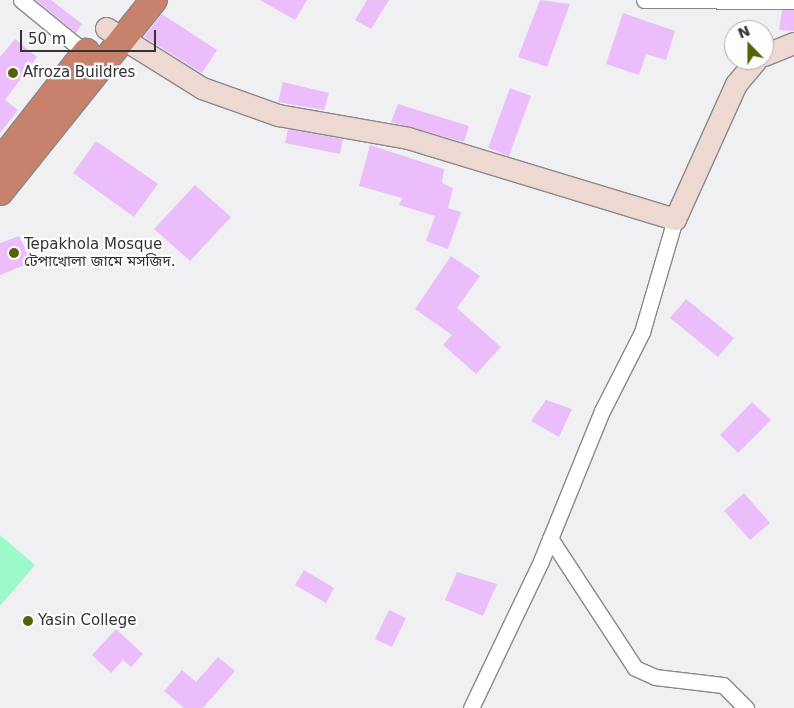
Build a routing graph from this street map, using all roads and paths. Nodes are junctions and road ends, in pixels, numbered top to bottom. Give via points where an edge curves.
1 (21, 0) edge
2 (131, 0) edge
3 (154, 0) edge
4 (644, 0) edge
5 (665, 1) edge
6 (794, 2) edge
7 (113, 33) junction
8 (794, 43) edge
9 (774, 50) edge
10 (86, 53) junction
11 (748, 70) edge
12 (0, 162) edge
13 (0, 192) edge
14 (675, 220) junction
15 (550, 538) junction
16 (471, 708) edge
17 (746, 708) edge

1 - 10 street
2 - 7 highway
3 - 7 highway
4 - 5 street
5 - 6 street
7 - 10 highway
7 - 13 highway
7 - 14 main road via 202,88 278,115 408,138
8 - 9 main road
10 - 12 highway
11 - 14 main road via 736,84
14 - 15 street via 642,332 602,411
15 - 16 street
15 - 17 street via 635,668 655,677 723,685

